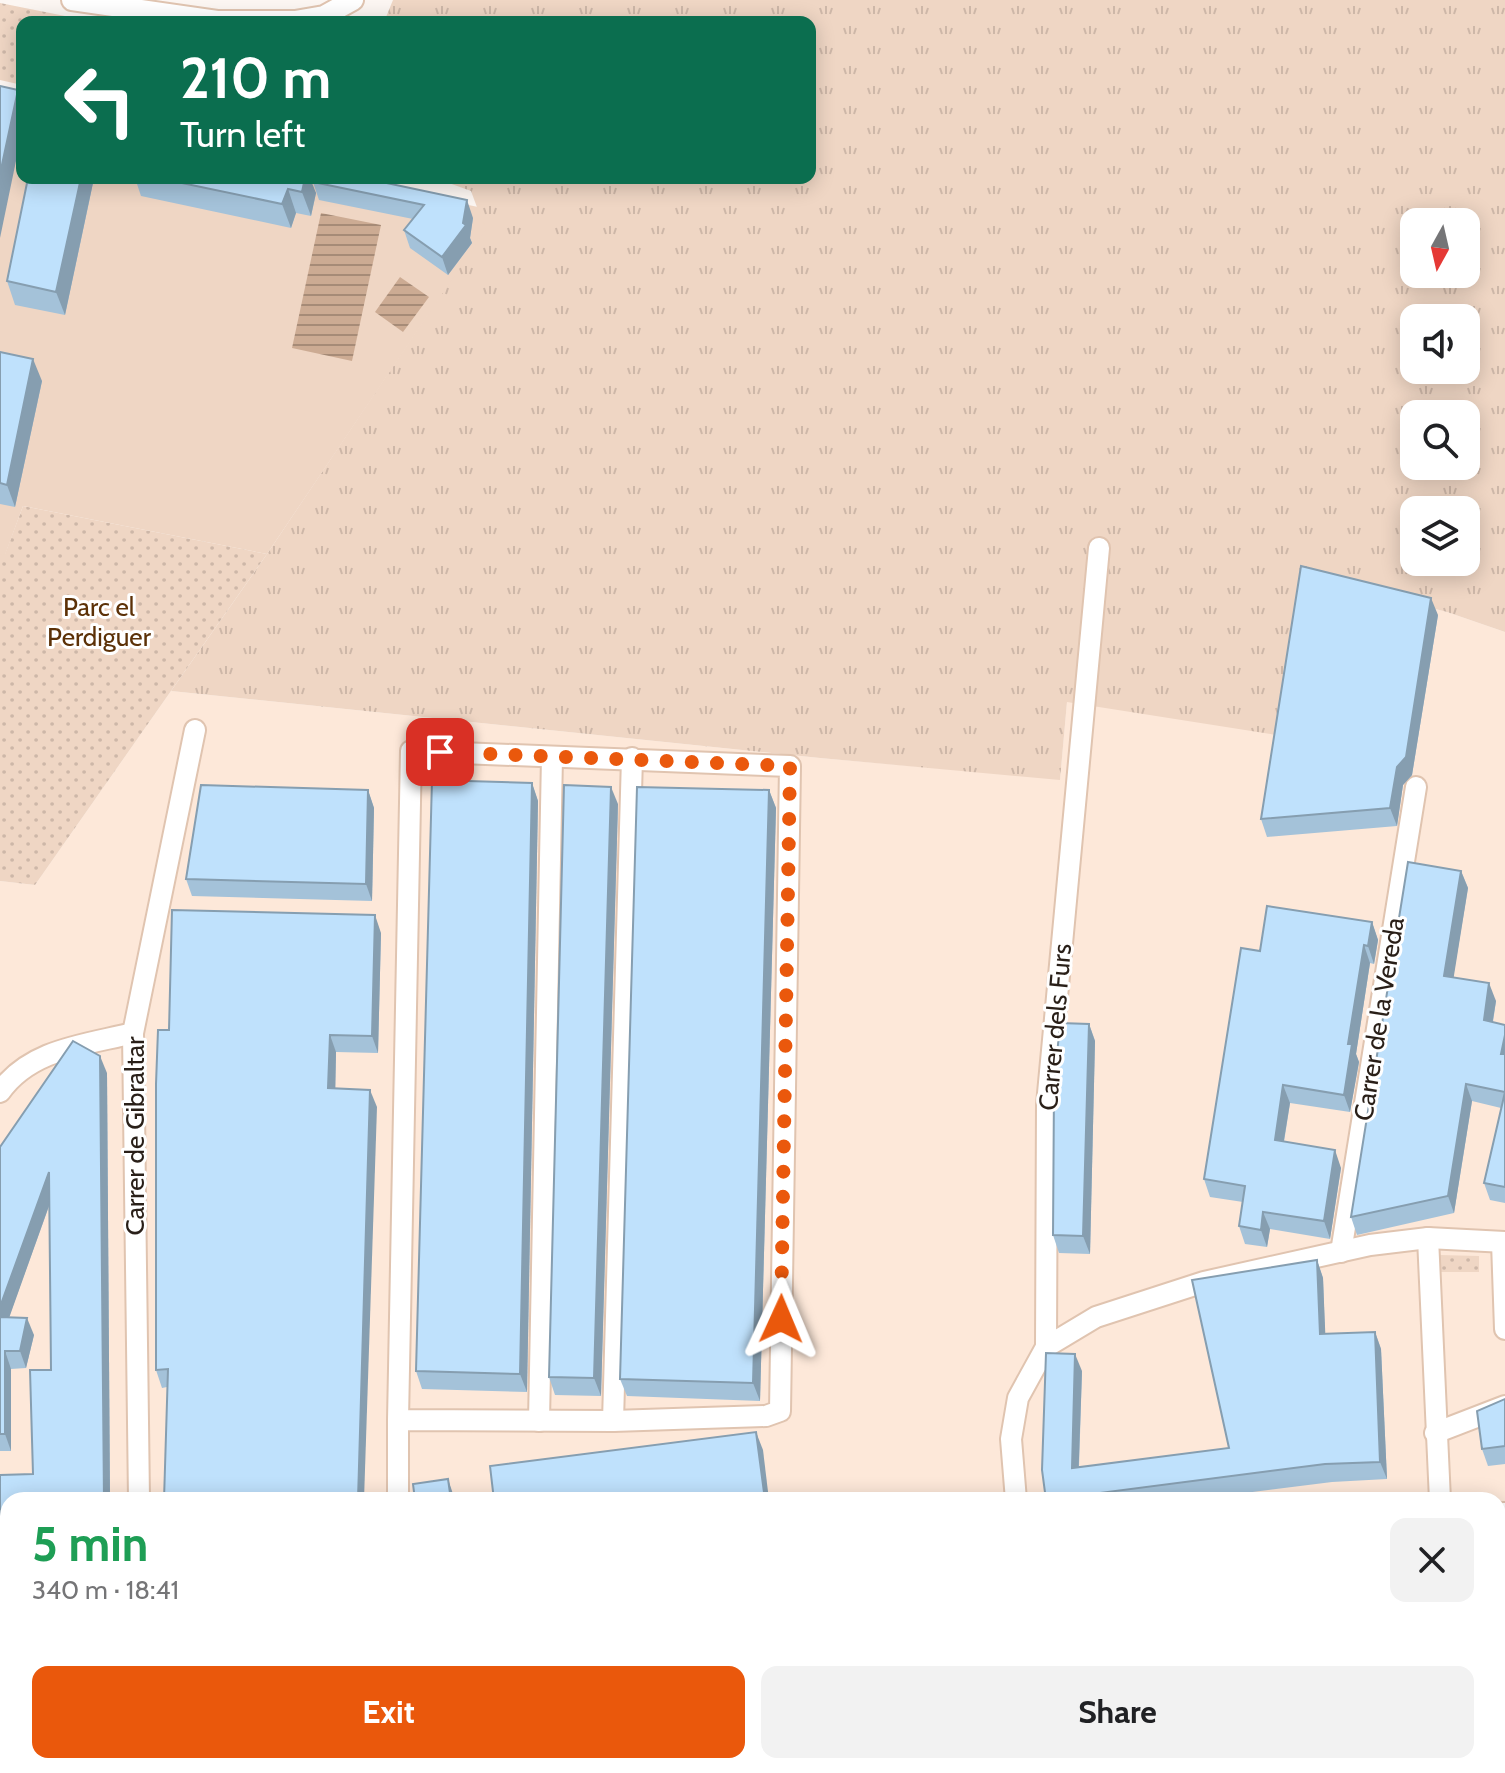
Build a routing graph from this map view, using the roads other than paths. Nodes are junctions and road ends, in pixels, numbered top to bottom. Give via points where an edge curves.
1 (72, 0) edge
2 (353, 0) edge
3 (112, 4) edge
4 (188, 16) edge
5 (324, 16) edge
6 (1099, 548) dead end
7 (195, 730) dead end
8 (552, 757) junction
9 (632, 758) junction
10 (1416, 787) dead end
11 (133, 1033) junction
12 (4, 1080) edge
13 (1428, 1238) junction
14 (1503, 1242) edge
15 (1341, 1252) junction
16 (1505, 1329) edge
17 (1046, 1347) junction
18 (1505, 1406) edge
19 (398, 1420) junction
20 (539, 1421) junction
21 (613, 1421) junction
22 (1435, 1433) junction
23 (139, 1492) edge
24 (398, 1492) edge
25 (1015, 1492) edge
26 (1439, 1492) edge

1 - 3 street
2 - 5 street
3 - 4 street
6 - 17 street, Carrer dels Furs via 1047,1104
7 - 11 street, Carrer de Gibraltar
8 - 9 street
8 - 19 street via 411,751
8 - 20 street
9 - 21 street
9 - 21 street via 790,766 780,1411 766,1416
10 - 15 street, Carrer de la Vereda
11 - 12 street via 40,1056
11 - 23 street, Carrer de Gibraltar
13 - 14 street
13 - 15 street
13 - 22 street
14 - 16 street
15 - 17 street via 1190,1286 1096,1317
17 - 25 street, Carrer dels Furs via 1018,1398 1011,1439
18 - 22 street
19 - 20 street
19 - 24 street
20 - 21 street
22 - 26 street

